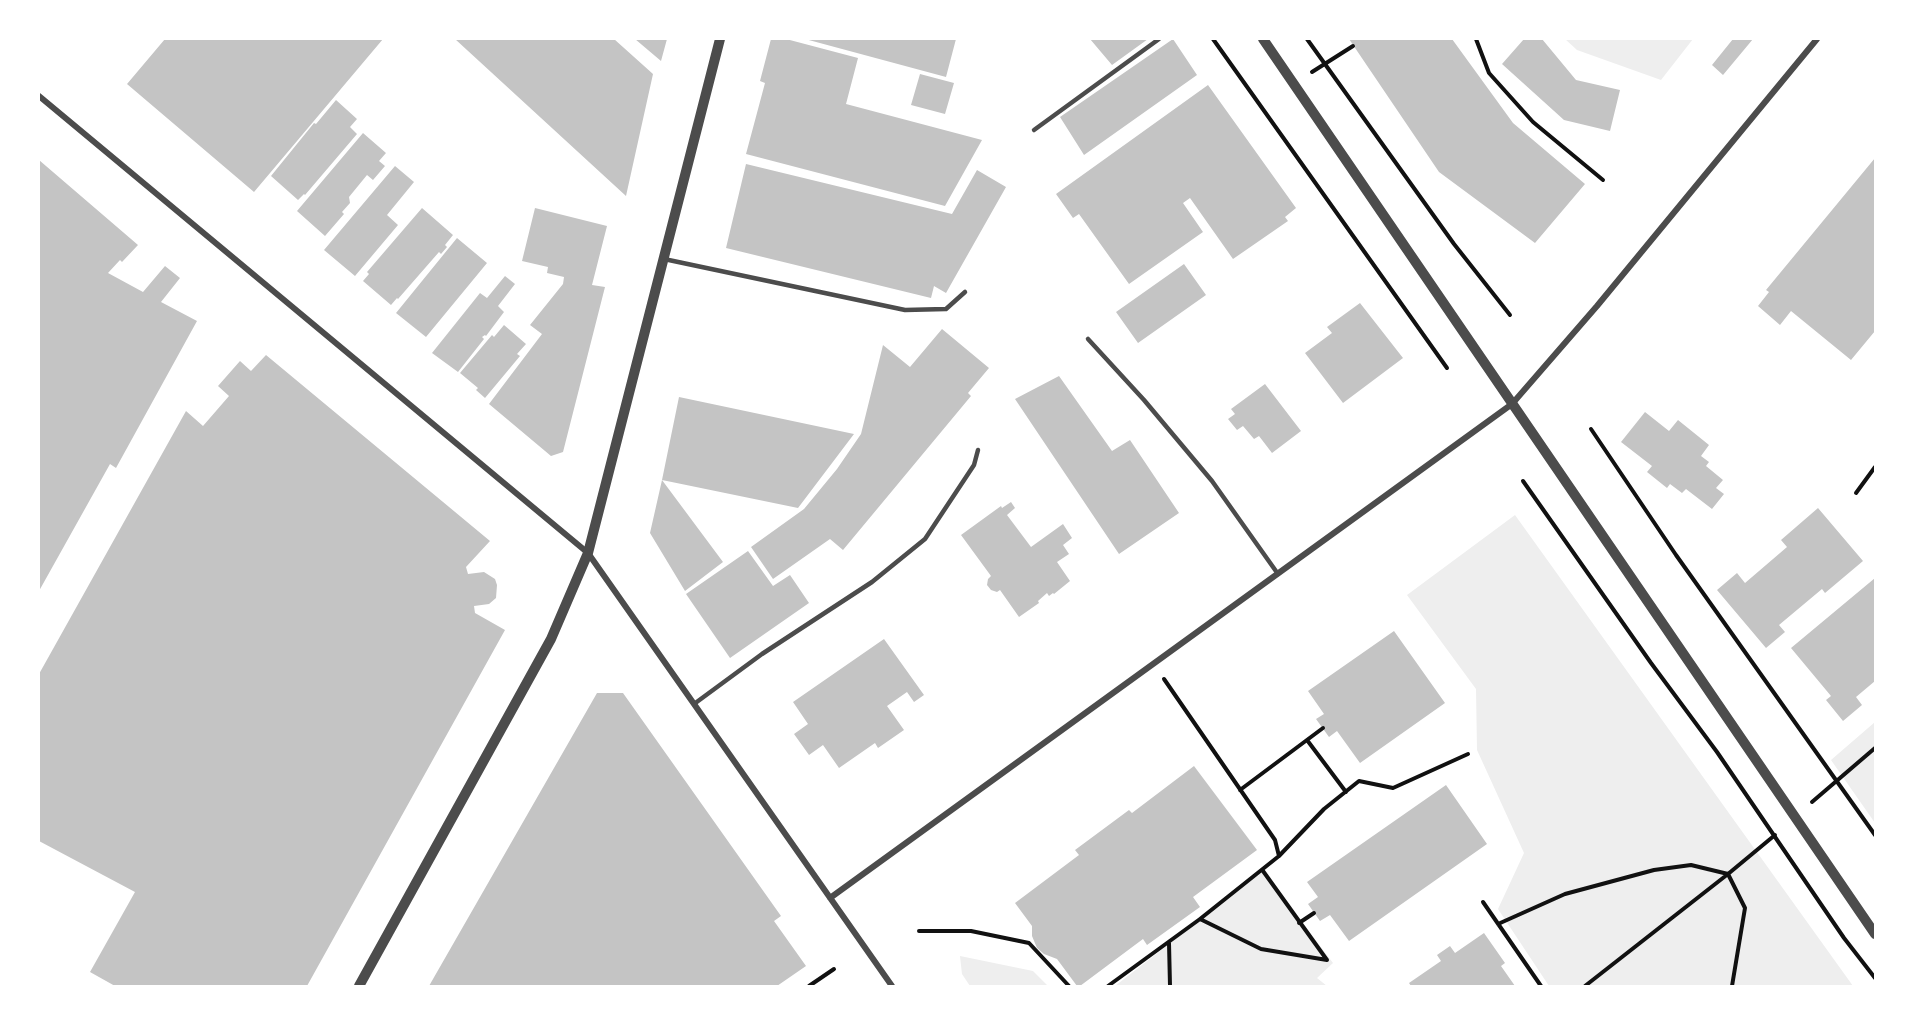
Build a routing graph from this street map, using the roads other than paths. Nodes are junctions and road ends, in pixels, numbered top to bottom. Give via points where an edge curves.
1 (720, 39) edge
2 (1159, 39) edge
3 (1263, 39) edge
4 (1817, 39) edge
5 (39, 96) edge
6 (1034, 130) dead end
7 (664, 259) junction
8 (965, 292) dead end
9 (1088, 339) dead end
10 (1512, 404) junction
11 (978, 450) dead end
12 (588, 553) junction
13 (1278, 574) junction
14 (694, 704) junction
15 (830, 898) junction
16 (1875, 934) edge
17 (359, 986) edge
18 (892, 986) edge

1 - 7 street
2 - 6 lane
3 - 10 street
4 - 10 street
5 - 12 street
7 - 8 lane via 905,310 946,309
7 - 12 street
9 - 13 lane via 1212,482
10 - 13 street
10 - 16 street
11 - 14 lane via 974,465 925,539 872,582
12 - 14 street
12 - 17 street via 551,639
13 - 15 street
14 - 15 street
15 - 18 street

